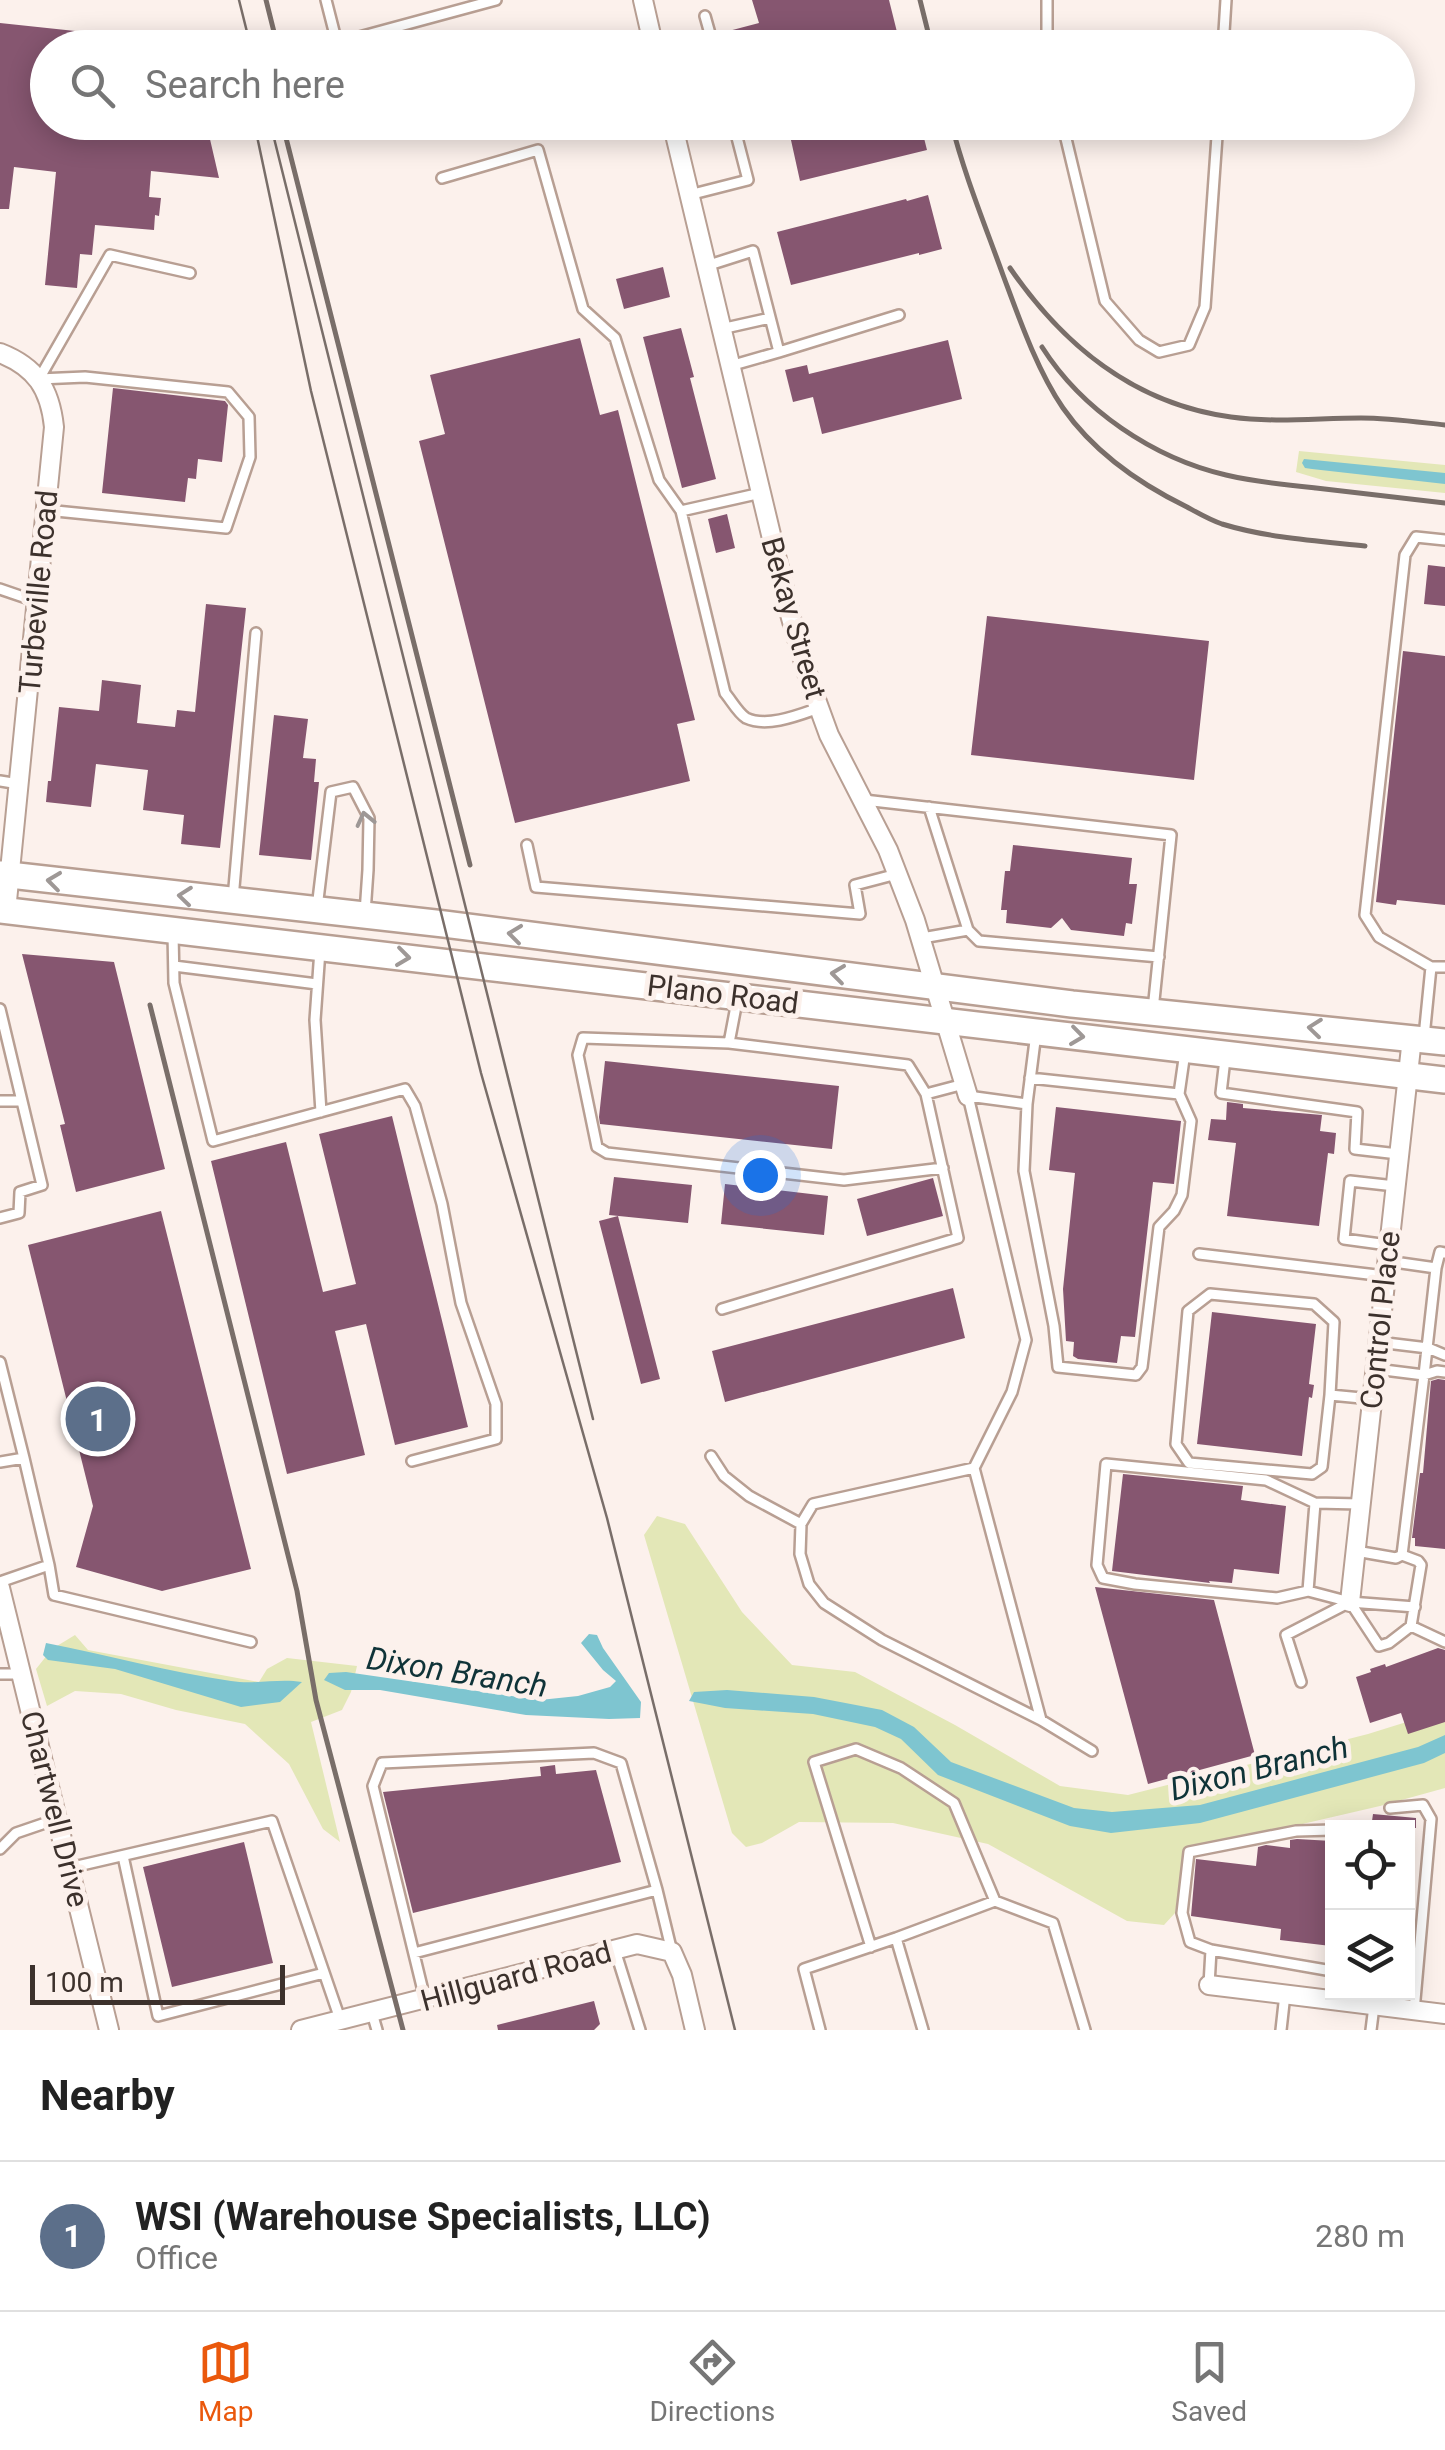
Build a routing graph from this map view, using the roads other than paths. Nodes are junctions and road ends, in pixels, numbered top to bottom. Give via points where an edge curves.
1 (326, 0) edge
2 (496, 0) edge
3 (642, 0) edge
4 (1047, 0) edge
5 (1226, 0) edge
6 (705, 16) dead end
7 (334, 30) edge
8 (385, 30) edge
9 (650, 30) edge
10 (709, 30) edge
11 (1047, 30) edge
12 (1224, 30) edge
13 (676, 140) edge
14 (738, 140) edge
15 (1066, 140) edge
16 (1217, 140) edge
17 (442, 178) dead end
18 (689, 195) junction
19 (706, 266) junction
20 (190, 273) dead end
21 (900, 315) dead end
22 (770, 318) junction
23 (721, 330) junction
24 (779, 352) junction
25 (2, 353) edge
26 (730, 366) junction
27 (40, 378) junction
28 (760, 493) junction
29 (46, 510) junction
30 (681, 511) junction
31 (1445, 540) edge
32 (0, 589) edge
33 (38, 601) junction
34 (256, 633) dead end
35 (819, 708) junction
36 (0, 781) edge
37 (20, 784) junction
38 (861, 799) junction
39 (929, 807) junction
40 (527, 845) dead end
41 (897, 874) junction
42 (5, 875) edge
43 (233, 902) junction
44 (3, 911) edge
45 (316, 911) junction
46 (364, 916) junction
47 (173, 930) junction
48 (968, 930) junction
49 (921, 938) junction
50 (320, 948) junction
51 (1159, 957) junction
52 (174, 966) junction
53 (1431, 966) junction
54 (1445, 967) edge
55 (317, 984) junction
56 (935, 986) junction
57 (738, 996) junction
58 (0, 1009) edge
59 (1153, 1012) junction
60 (946, 1020) junction
61 (1036, 1032) junction
62 (1427, 1040) edge
63 (729, 1043) junction
64 (1186, 1049) junction
65 (1225, 1054) junction
66 (1406, 1076) junction
67 (1030, 1078) junction
68 (1445, 1080) edge
69 (966, 1090) junction
70 (926, 1094) junction
71 (1180, 1094) junction
72 (0, 1100) edge
73 (22, 1101) junction
74 (1027, 1104) junction
75 (321, 1112) junction
76 (1398, 1154) junction
77 (943, 1168) junction
78 (1394, 1186) junction
79 (0, 1218) edge
80 (1445, 1252) edge
81 (1199, 1254) dead end
82 (1387, 1260) junction
83 (1436, 1268) junction
84 (722, 1310) dead end
85 (1378, 1342) junction
86 (1428, 1348) junction
87 (1445, 1355) edge
88 (0, 1362) edge
89 (1375, 1369) junction
90 (1445, 1372) edge
91 (1424, 1375) junction
92 (1330, 1395) junction
93 (1372, 1399) junction
94 (711, 1456) dead end
95 (24, 1458) junction
96 (412, 1460) dead end
97 (0, 1462) edge
98 (974, 1468) junction
99 (1314, 1503) junction
100 (1361, 1504) junction
101 (801, 1524) junction
102 (1356, 1551) junction
103 (1402, 1555) junction
104 (49, 1565) junction
105 (0, 1585) edge
106 (1308, 1591) junction
107 (1350, 1602) junction
108 (1415, 1607) junction
109 (1411, 1626) junction
110 (251, 1642) dead end
111 (1445, 1642) edge
112 (0, 1674) edge
113 (21, 1674) junction
114 (1302, 1682) dead end
115 (1041, 1720) junction
116 (1092, 1751) dead end
117 (1390, 1808) dead end
118 (57, 1819) junction
119 (1325, 1830) edge
120 (0, 1849) edge
121 (123, 1856) junction
122 (69, 1868) junction
123 (658, 1890) junction
124 (996, 1901) junction
125 (896, 1938) junction
126 (871, 1946) junction
127 (614, 1950) junction
128 (1211, 1950) junction
129 (672, 1952) junction
130 (414, 1953) junction
131 (1325, 1970) edge
132 (324, 1973) junction
133 (1209, 1986) joint
134 (1285, 1994) junction
135 (1325, 1996) edge
136 (425, 1999) junction
137 (1351, 2000) edge
138 (1374, 2006) junction
139 (1414, 2011) junction
140 (1445, 2014) edge
141 (340, 2020) junction
142 (375, 2021) edge
143 (110, 2030) edge
144 (302, 2030) edge
145 (640, 2030) edge
146 (696, 2030) edge
147 (820, 2030) edge
148 (923, 2030) edge
149 (1085, 2030) edge
150 (1281, 2030) edge
151 (1372, 2030) edge

1 - 7 lane
2 - 8 lane
3 - 9 street
4 - 11 lane
5 - 12 lane
6 - 10 lane
13 - 18 street, Bekay Street
14 - 18 lane via 748,180
15 - 16 lane via 1104,301 1159,352 1189,345 1206,307
17 - 30 lane via 538,150 583,309 615,338 659,480
18 - 19 street, Bekay Street
19 - 22 lane via 753,251
19 - 23 street, Bekay Street
20 - 27 lane via 110,255
21 - 24 lane
22 - 23 lane
22 - 24 lane
23 - 26 street, Bekay Street
24 - 26 lane
25 - 27 street
26 - 28 street, Bekay Street
27 - 29 street, Turbeville Road via 54,427
27 - 29 lane via 85,376 228,392 248,416 249,430 250,458 226,528
28 - 30 lane
28 - 35 street, Bekay Street
29 - 33 street, Turbeville Road
30 - 35 lane via 725,693 744,717 763,722
31 - 53 lane via 1416,537 1404,554 1365,915 1379,938
32 - 33 lane
33 - 37 street, Turbeville Road
34 - 43 lane
35 - 38 street, Bekay Street
36 - 37 lane
37 - 42 street, Turbeville Road
38 - 39 lane
38 - 41 street, Bekay Street
39 - 48 lane
39 - 51 lane via 1171,835
40 - 41 lane via 536,887 860,914 854,885
41 - 49 street, Bekay Street
43 -> 42 main road, Plano Road
42 - 44 street, Turbeville Road
43 - 45 main road, Plano Road
44 - 47 main road, Plano Road
45 - 46 main road, Plano Road
46 -> 45 lane via 369,818 354,787 331,792
56 -> 46 main road, Plano Road
47 - 50 main road, Plano Road
47 - 52 lane
48 - 49 lane
48 - 51 lane via 979,940
49 - 56 street, Bekay Street
50 - 55 lane
50 -> 57 main road, Plano Road
51 - 59 lane
52 - 55 lane
52 - 75 lane via 213,1141
53 - 54 lane
53 - 62 lane
55 - 75 lane
56 - 59 main road, Plano Road
56 - 60 street, Bekay Street
57 - 60 main road, Plano Road
57 - 63 lane
58 - 73 lane
62 -> 59 main road, Plano Road
60 - 61 main road, Plano Road
60 - 69 street, Bekay Street
61 -> 64 main road, Plano Road
61 - 67 lane
62 - 66 street, Control Place
63 - 70 lane via 908,1066
63 - 77 lane via 583,1038 578,1055 598,1147 844,1180
64 - 65 main road, Plano Road
64 - 71 lane
65 - 66 main road, Plano Road
65 - 76 lane via 1222,1093 1357,1112 1354,1149
66 - 68 main road, Plano Road
66 - 76 street, Control Place
67 - 71 lane
67 - 74 lane
69 - 70 lane
69 - 74 lane
69 - 98 lane via 1026,1340 1012,1392
70 - 77 lane
71 - 74 lane via 1191,1121 1182,1195 1158,1227 1136,1375 1058,1368 1024,1171
72 - 73 lane
73 - 79 lane via 42,1186 20,1192 19,1212
75 - 96 lane via 405,1089 416,1106 461,1303 496,1404 496,1439
76 - 78 street, Control Place
77 - 84 lane via 958,1238
78 - 82 street, Control Place
78 - 82 lane via 1350,1181 1344,1240
80 - 83 lane
81 - 82 lane
82 - 83 lane
82 - 85 street, Control Place
83 - 86 lane
85 - 86 lane
85 - 89 street, Control Place
86 - 87 lane
86 - 91 lane
88 - 95 lane
89 - 91 lane
89 - 93 street, Control Place
90 - 91 lane
91 - 103 lane
92 - 92 lane via 1322,1468 1312,1474 1190,1463 1176,1444 1188,1311 1210,1294 1314,1304 1334,1322
92 - 93 lane
93 - 100 street, Control Place
94 - 101 lane via 749,1496
95 - 97 lane
95 - 104 lane
98 - 101 lane via 813,1504
98 - 115 lane
99 - 100 lane
99 - 106 lane
99 - 106 lane via 1266,1480 1106,1464 1097,1565 1103,1578 1135,1584 1277,1598
100 - 102 street, Control Place
101 - 115 lane via 808,1584 824,1603 882,1640
102 - 103 lane
102 - 107 street, Control Place
103 - 108 lane via 1421,1565
104 - 105 lane
104 - 110 lane via 54,1595
105 - 113 street, Chartwell Drive
106 - 107 lane
107 - 108 lane
107 - 109 lane via 1379,1646
107 - 114 lane via 1286,1636
108 - 109 lane
109 - 111 lane
112 - 113 lane
113 - 118 street, Chartwell Drive
115 - 116 lane
117 - 139 lane via 1423,1805 1431,1819
118 - 120 lane via 16,1833
118 - 122 street, Chartwell Drive
119 - 128 lane via 1189,1852 1182,1913 1190,1942
121 - 122 lane
121 - 132 lane via 272,1822
121 - 132 lane via 158,2016
122 - 143 street, Chartwell Drive
123 - 129 lane
123 - 130 lane
123 - 130 lane via 620,1763 594,1753 382,1763 373,1786
124 - 125 lane
124 - 126 lane via 954,1803 901,1768 856,1749 814,1762
124 - 149 lane via 1052,1923
125 - 126 lane
125 - 148 lane
126 - 147 lane via 804,1969
127 - 129 street, Hillguard Road via 637,1944
127 - 136 street, Hillguard Road
127 - 145 lane
128 - 131 lane
128 - 133 lane
129 - 146 street
130 - 136 lane
132 - 141 lane
133 - 134 street
134 - 135 street
134 - 150 lane
136 - 142 street, Hillguard Road
137 - 138 street
138 - 139 street
138 - 151 lane
139 - 140 street
141 - 142 street, Hillguard Road
141 - 144 street, Hillguard Road

